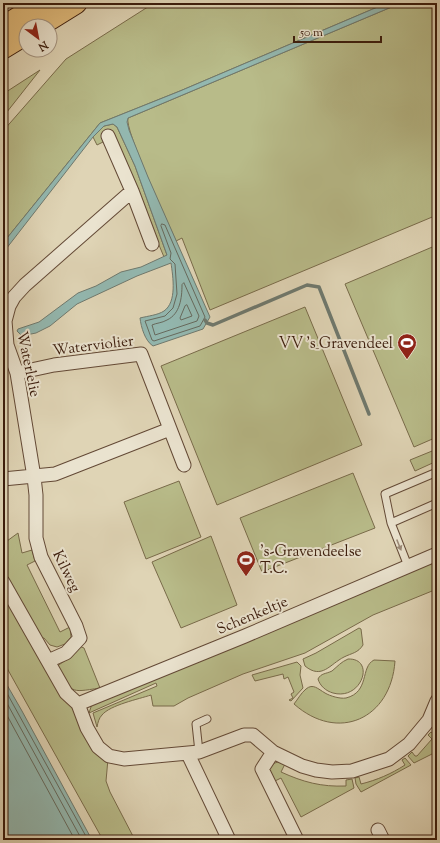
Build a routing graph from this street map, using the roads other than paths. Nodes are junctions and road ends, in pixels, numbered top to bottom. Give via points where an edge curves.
1 (42, 3) edge
2 (76, 3) edge
3 (52, 18) edge
4 (3, 27) edge
5 (18, 39) edge
6 (3, 48) edge
7 (108, 136) dead end
8 (132, 191) junction
9 (152, 244) dead end
10 (5, 346) edge
11 (17, 373) junction
12 (170, 429) junction
13 (184, 465) dead end
14 (437, 472) edge
15 (34, 477) junction
16 (3, 479) edge
17 (437, 503) edge
18 (390, 523) junction
19 (437, 554) edge
20 (408, 566) junction
21 (3, 582) edge
22 (48, 661) junction
23 (437, 702) edge
24 (78, 704) junction
25 (207, 719) dead end
26 (433, 722) edge
27 (273, 752) junction
28 (193, 753) junction
29 (229, 840) edge
30 (297, 840) edge

1 - 4 main road
2 - 3 main road
5 - 6 main road
7 - 8 street
8 - 9 street
8 - 10 street, Waterlelie via 14,297 4,321
10 - 11 street, Waterlelie
11 - 12 street, Waterviolier via 54,365 141,354
11 - 15 street, Waterlelie
12 - 13 street, Waterviolier
12 - 15 street via 55,474
14 - 18 lane via 385,494
15 - 16 street
15 - 22 street, Kilweg via 36,538 42,557 80,638 66,653
17 - 18 lane
18 -> 20 lane
19 - 20 street, Schenkeltje
20 - 24 street, Schenkeltje
21 - 22 street
22 - 24 street via 66,692
23 - 26 street
24 - 28 street via 94,741 109,756 124,759
25 - 28 lane via 196,724
26 - 27 street via 389,759 352,771 316,770
27 - 28 street via 253,735 244,735
27 - 30 street via 262,769
28 - 29 street

